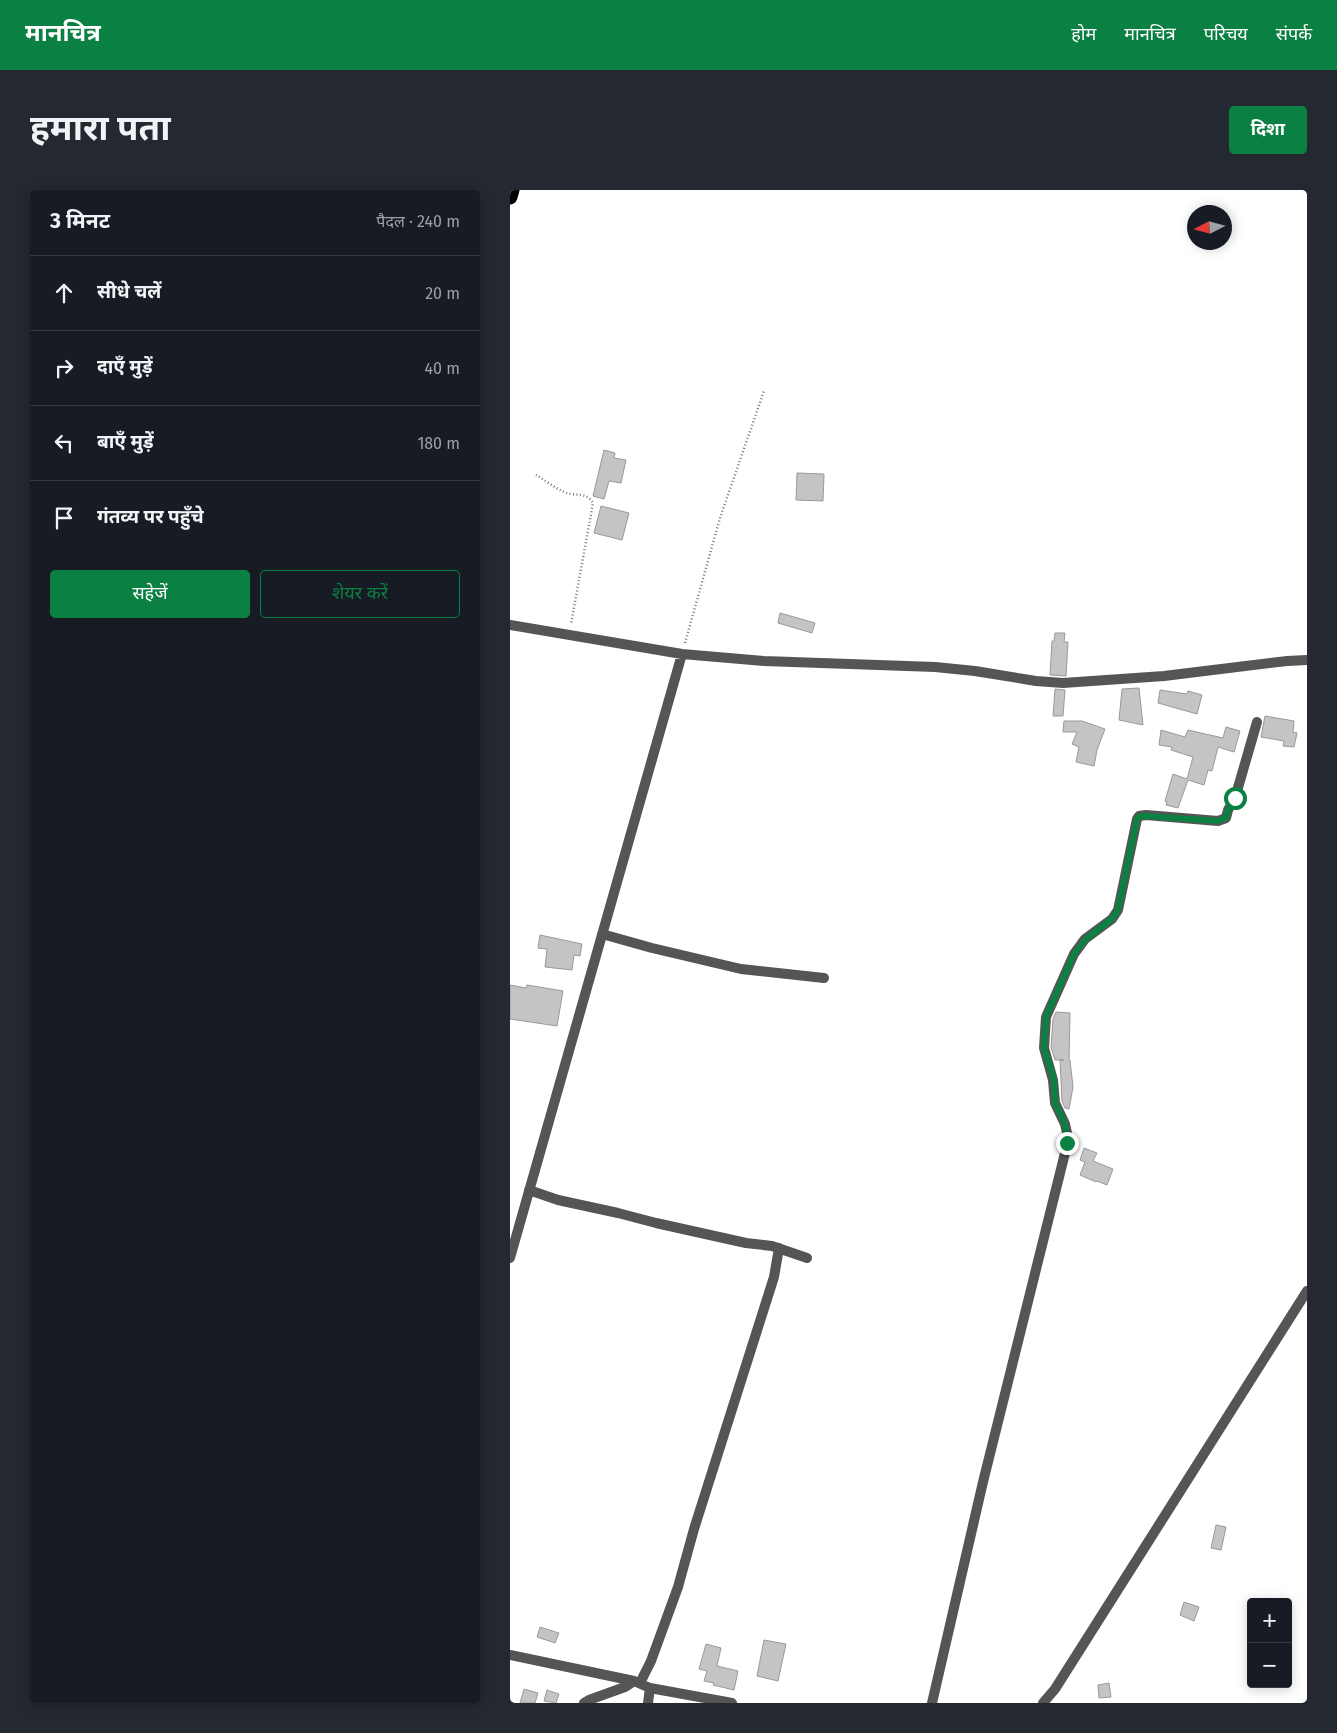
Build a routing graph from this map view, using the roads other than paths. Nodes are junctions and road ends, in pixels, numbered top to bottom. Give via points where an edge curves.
1 (512, 190) edge
2 (510, 197) edge
3 (510, 625) edge
4 (682, 654) junction
5 (1307, 660) edge
6 (1256, 722) dead end
7 (602, 934) junction
8 (824, 978) dead end
9 (529, 1190) junction
10 (779, 1248) junction
11 (510, 1258) edge
12 (807, 1258) dead end
13 (1307, 1290) edge
14 (510, 1655) edge
15 (637, 1682) junction
16 (650, 1688) junction
17 (584, 1703) edge
18 (648, 1703) edge
19 (732, 1703) edge
20 (932, 1703) edge
21 (1043, 1703) edge

1 - 2 highway
3 - 4 street
4 - 5 street via 935,667 1063,683 1164,676
4 - 7 street
6 - 20 street via 1235,798 1226,818 1218,821 1140,816 1137,819 1118,910 1074,954 1046,1017 1044,1048 1054,1080 1055,1103 1067,1133 1065,1154
7 - 8 street via 741,969
7 - 9 street
9 - 10 street via 656,1223
9 - 11 street
10 - 12 street
10 - 15 street via 774,1277 678,1587 651,1661
13 - 21 street via 1055,1689
14 - 15 street
15 - 16 street
15 - 17 street
16 - 18 street
16 - 19 street

